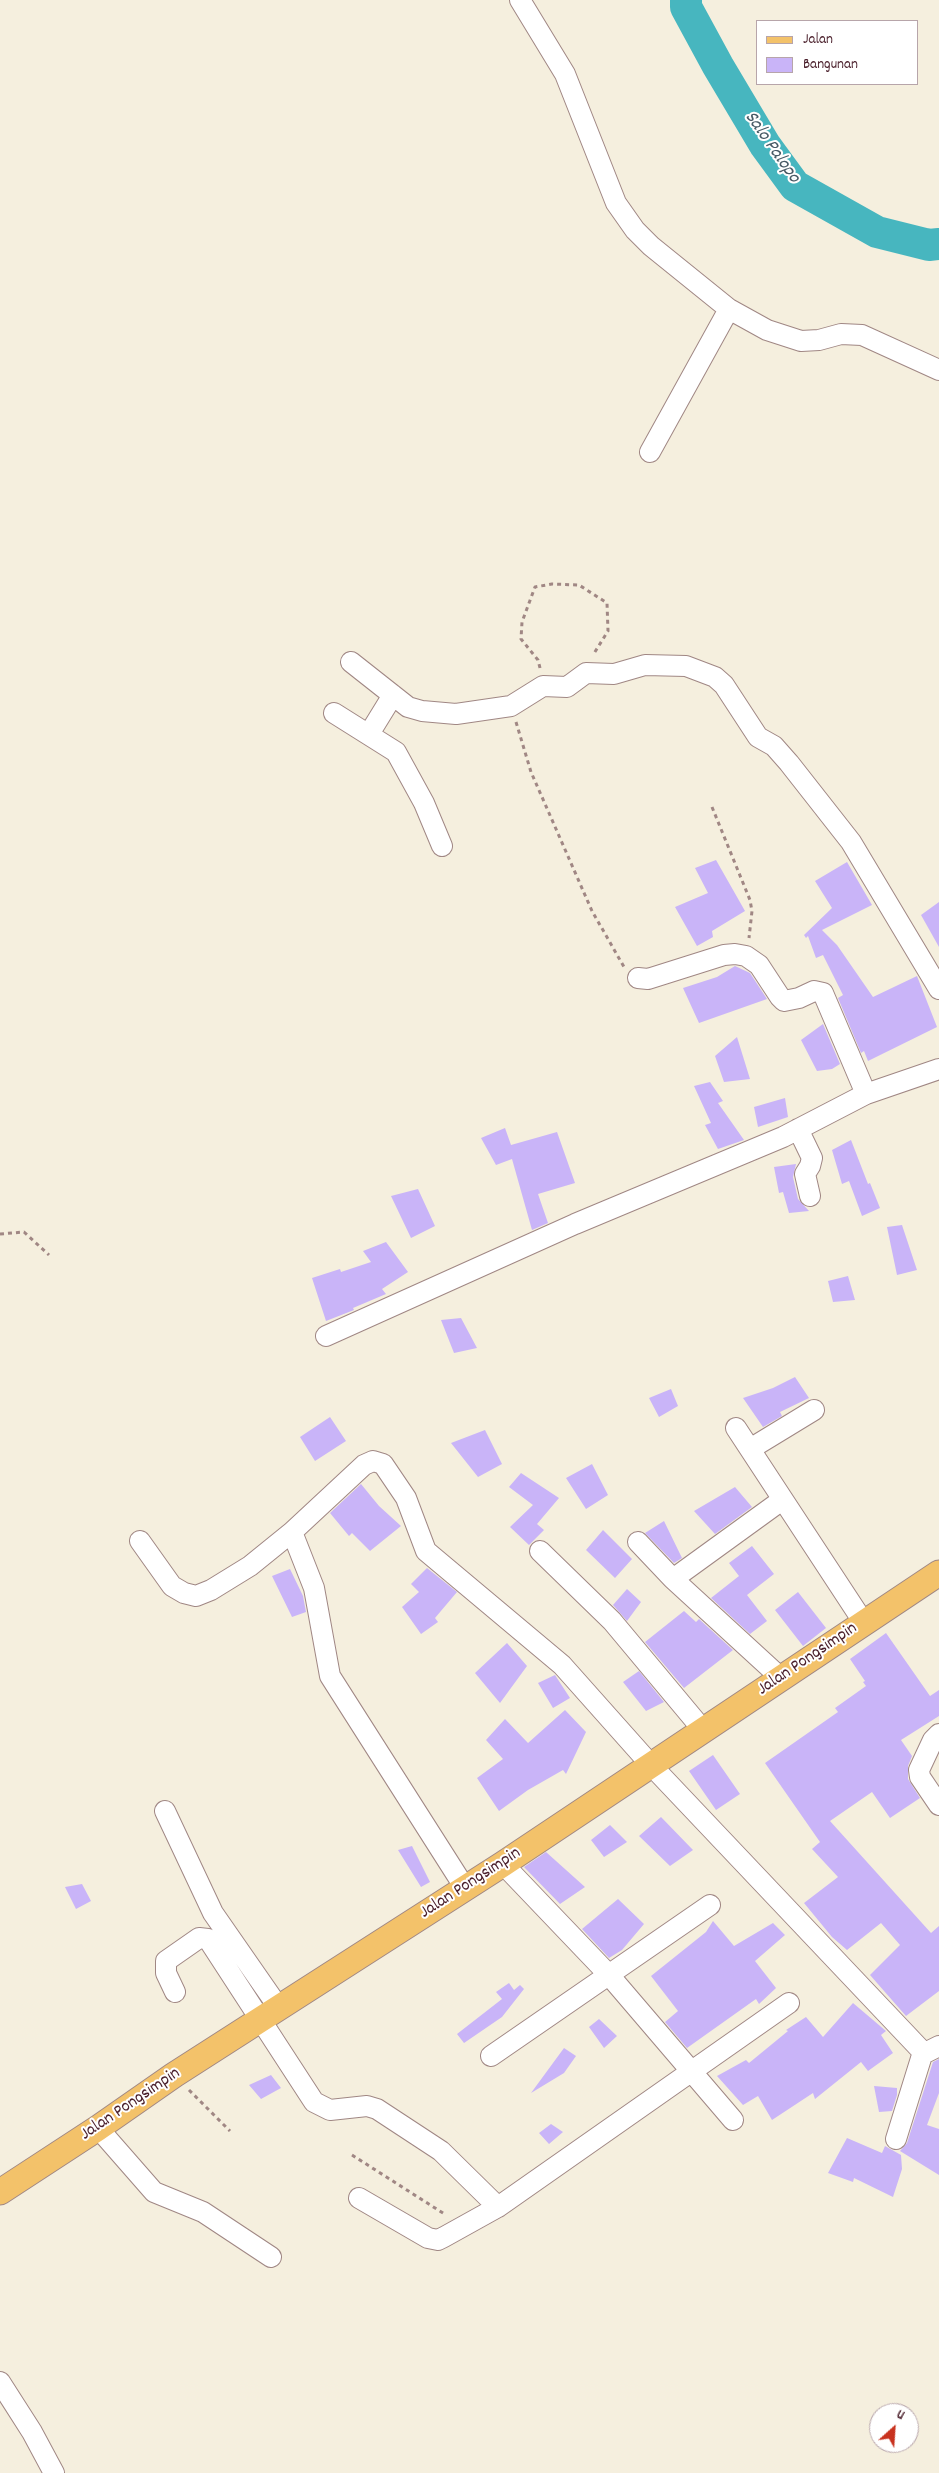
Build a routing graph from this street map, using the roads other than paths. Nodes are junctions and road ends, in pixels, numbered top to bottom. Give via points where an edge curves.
1 (520, 0) edge
2 (729, 309) junction
3 (939, 370) edge
4 (650, 452) dead end
5 (351, 662) dead end
6 (393, 695) junction
7 (334, 712) dead end
8 (369, 734) junction
9 (442, 846) dead end
10 (638, 978) road end
11 (939, 989) edge
12 (939, 1069) edge
13 (866, 1094) junction
14 (798, 1129) junction
15 (810, 1196) dead end
16 (326, 1336) dead end
17 (814, 1410) dead end
18 (736, 1428) dead end
19 (750, 1449) junction
20 (782, 1500) junction
21 (292, 1532) junction
22 (140, 1541) dead end
23 (638, 1542) dead end
24 (540, 1551) dead end
25 (939, 1573) edge
26 (672, 1579) junction
27 (864, 1623) junction
28 (781, 1678) junction
29 (703, 1730) junction
30 (939, 1734) edge
31 (651, 1764) junction
32 (939, 1805) edge
33 (165, 1811) dead end
34 (503, 1864) junction
35 (465, 1888) junction
36 (710, 1905) dead end
37 (609, 1975) junction
38 (175, 1992) dead end
39 (789, 2003) dead end
40 (269, 2014) junction
41 (931, 2049) edge
42 (491, 2056) dead end
43 (691, 2070) junction
44 (733, 2120) dead end
45 (98, 2128) junction
46 (896, 2139) dead end
47 (0, 2192) edge
48 (359, 2198) dead end
49 (498, 2207) junction
50 (271, 2257) dead end
51 (0, 2382) edge
52 (54, 2473) edge

1 - 2 street via 565,74 622,213 651,246
2 - 3 street via 766,330 801,341 862,334
2 - 4 street
5 - 6 street
6 - 8 street
6 - 11 street via 408,707 456,714 511,706 543,686 567,687 586,673 614,674 653,664 686,666 719,680 758,737 774,746 851,842
7 - 8 street
8 - 9 street via 396,752 424,802
10 - 13 street via 648,979 724,955 746,956 761,967 784,1001 814,991 823,993
12 - 13 street
13 - 14 street
14 - 15 street via 812,1158 805,1174
14 - 16 street
17 - 19 street
18 - 19 street
19 - 20 street
20 - 26 street
20 - 27 street
21 - 22 street via 250,1566 196,1596 184,1594 172,1586
21 - 31 street via 364,1465 373,1461 383,1464 406,1498 426,1551 562,1665
21 - 35 street via 314,1588 330,1676
23 - 26 street
24 - 29 street via 612,1621
25 - 27 main road, Jalan Pongsimpin
26 - 28 street
27 - 28 main road, Jalan Pongsimpin
28 - 29 main road, Jalan Pongsimpin
29 - 31 main road, Jalan Pongsimpin
30 - 32 street via 932,1740 919,1770 920,1777
31 - 34 main road, Jalan Pongsimpin
31 - 41 street
33 - 40 street via 212,1913
34 - 35 main road, Jalan Pongsimpin
34 - 37 street
35 - 40 main road, Jalan Pongsimpin
36 - 37 street
37 - 42 street
37 - 43 street
38 - 40 street via 166,1973 166,1961 199,1938 206,1938
39 - 43 street
40 - 45 main road, Jalan Pongsimpin
40 - 49 street via 316,2104 330,2110 367,2106 377,2109 441,2151
41 - 46 street
43 - 44 street
43 - 49 street via 632,2115
45 - 47 main road, Jalan Pongsimpin
45 - 50 street via 154,2192 203,2212
48 - 49 street via 433,2240
51 - 52 street

